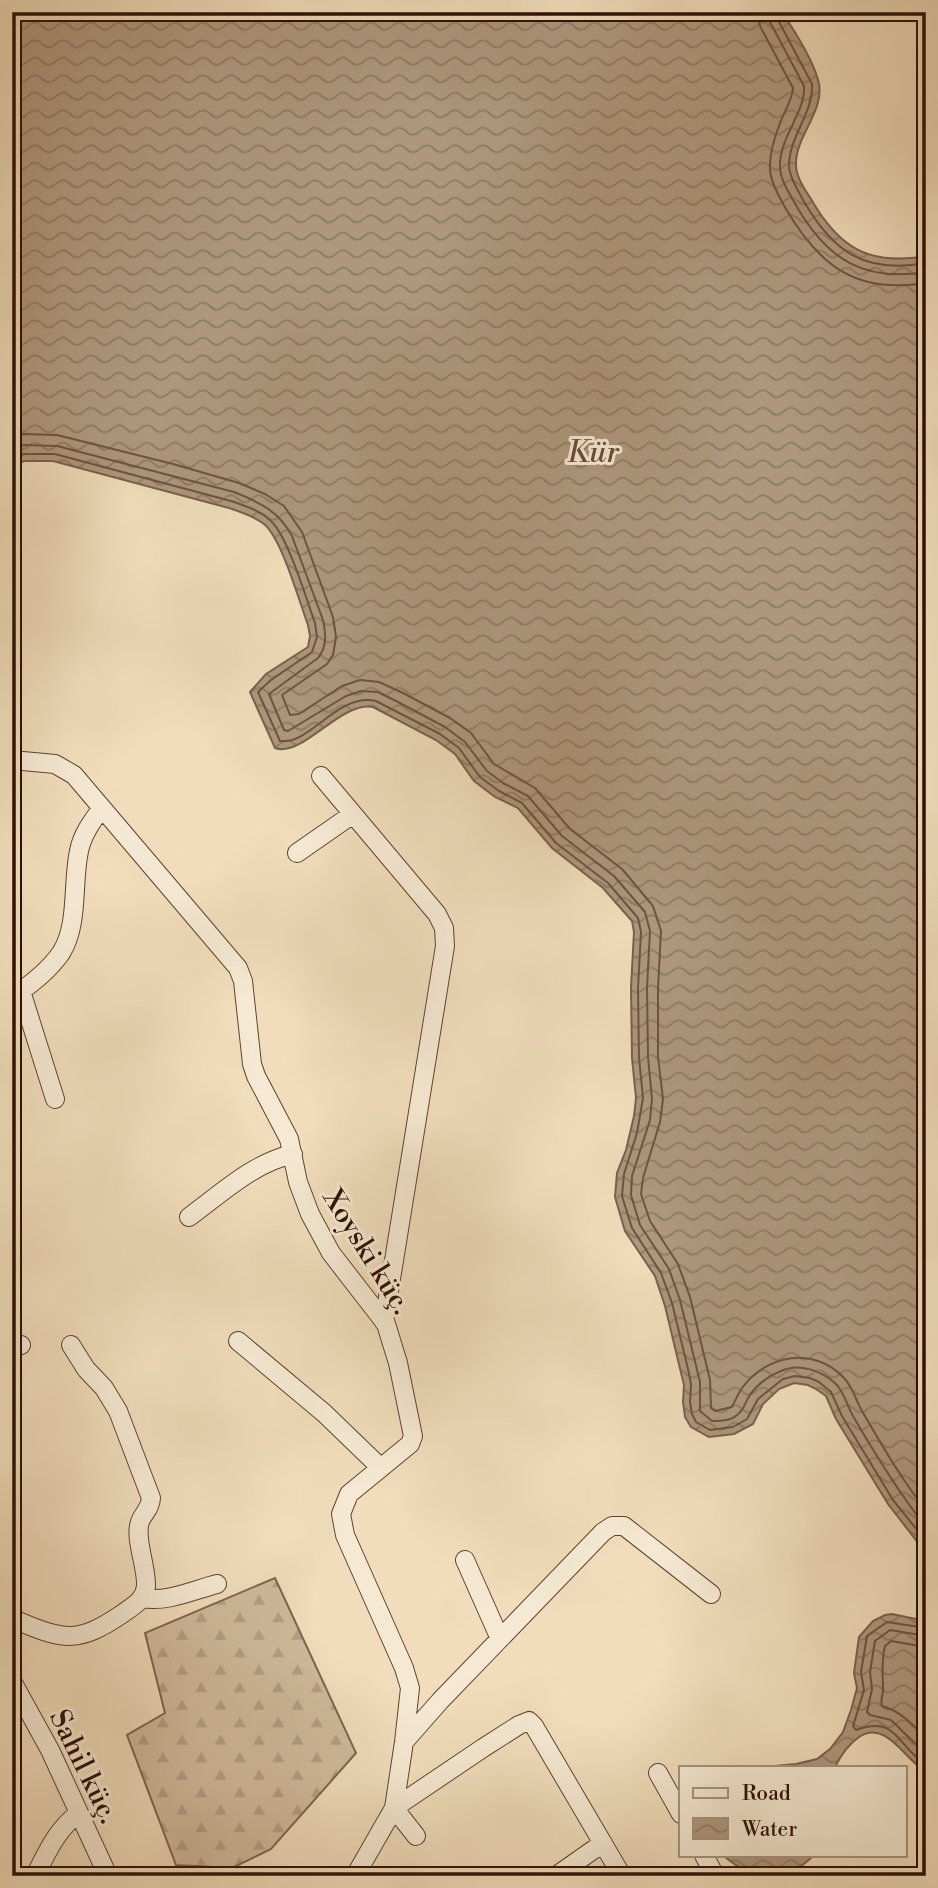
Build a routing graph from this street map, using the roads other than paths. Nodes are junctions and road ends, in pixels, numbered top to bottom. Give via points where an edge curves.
1 (12, 760) edge
2 (321, 776) dead end
3 (102, 808) junction
4 (353, 814) junction
5 (297, 853) dead end
6 (17, 994) edge
7 (55, 1098) dead end
8 (293, 1154) junction
9 (189, 1217) dead end
10 (384, 1322) junction
11 (238, 1341) dead end
12 (71, 1345) dead end
13 (381, 1468) junction
14 (465, 1560) dead end
15 (217, 1584) dead end
16 (712, 1594) dead end
17 (142, 1598) junction
18 (12, 1621) edge
19 (500, 1639) junction
20 (12, 1681) edge
21 (404, 1742) junction
22 (658, 1773) dead end
23 (394, 1808) junction
24 (679, 1810) edge
25 (79, 1813) junction
26 (416, 1836) dead end
27 (603, 1843) junction
28 (705, 1856) edge
29 (35, 1876) edge
30 (108, 1876) edge
31 (355, 1876) edge
32 (556, 1876) edge
33 (622, 1876) edge
34 (715, 1876) edge

1 - 3 street, Xoyski küç. via 55,764 74,775
2 - 4 street
3 - 6 street via 79,850 70,931 61,952
3 - 8 street, Xoyski küç. via 238,968 252,1064
4 - 5 street
4 - 10 street via 437,914 446,946
6 - 7 street
8 - 9 street via 258,1166
8 - 10 street, Xoyski küç. via 310,1214 331,1253
10 - 13 street, Xoyski küç. via 413,1436 410,1444
11 - 13 street
12 - 17 street via 118,1411 151,1498 140,1521 146,1587
13 - 21 street, Xoyski küç. via 349,1494 341,1514 345,1535 410,1688
14 - 19 street
15 - 17 street via 164,1598
16 - 19 street via 624,1526 612,1526
17 - 18 street via 108,1624 73,1637
19 - 21 street
20 - 25 street, Sahil küç.
21 - 23 street, Xoyski küç.
22 - 24 street
23 - 26 street
23 - 27 street via 529,1721
23 - 31 street, Xoyski küç.
25 - 29 street via 57,1833
25 - 30 street, Sahil küç.
27 - 32 street
27 - 33 street
28 - 34 street

